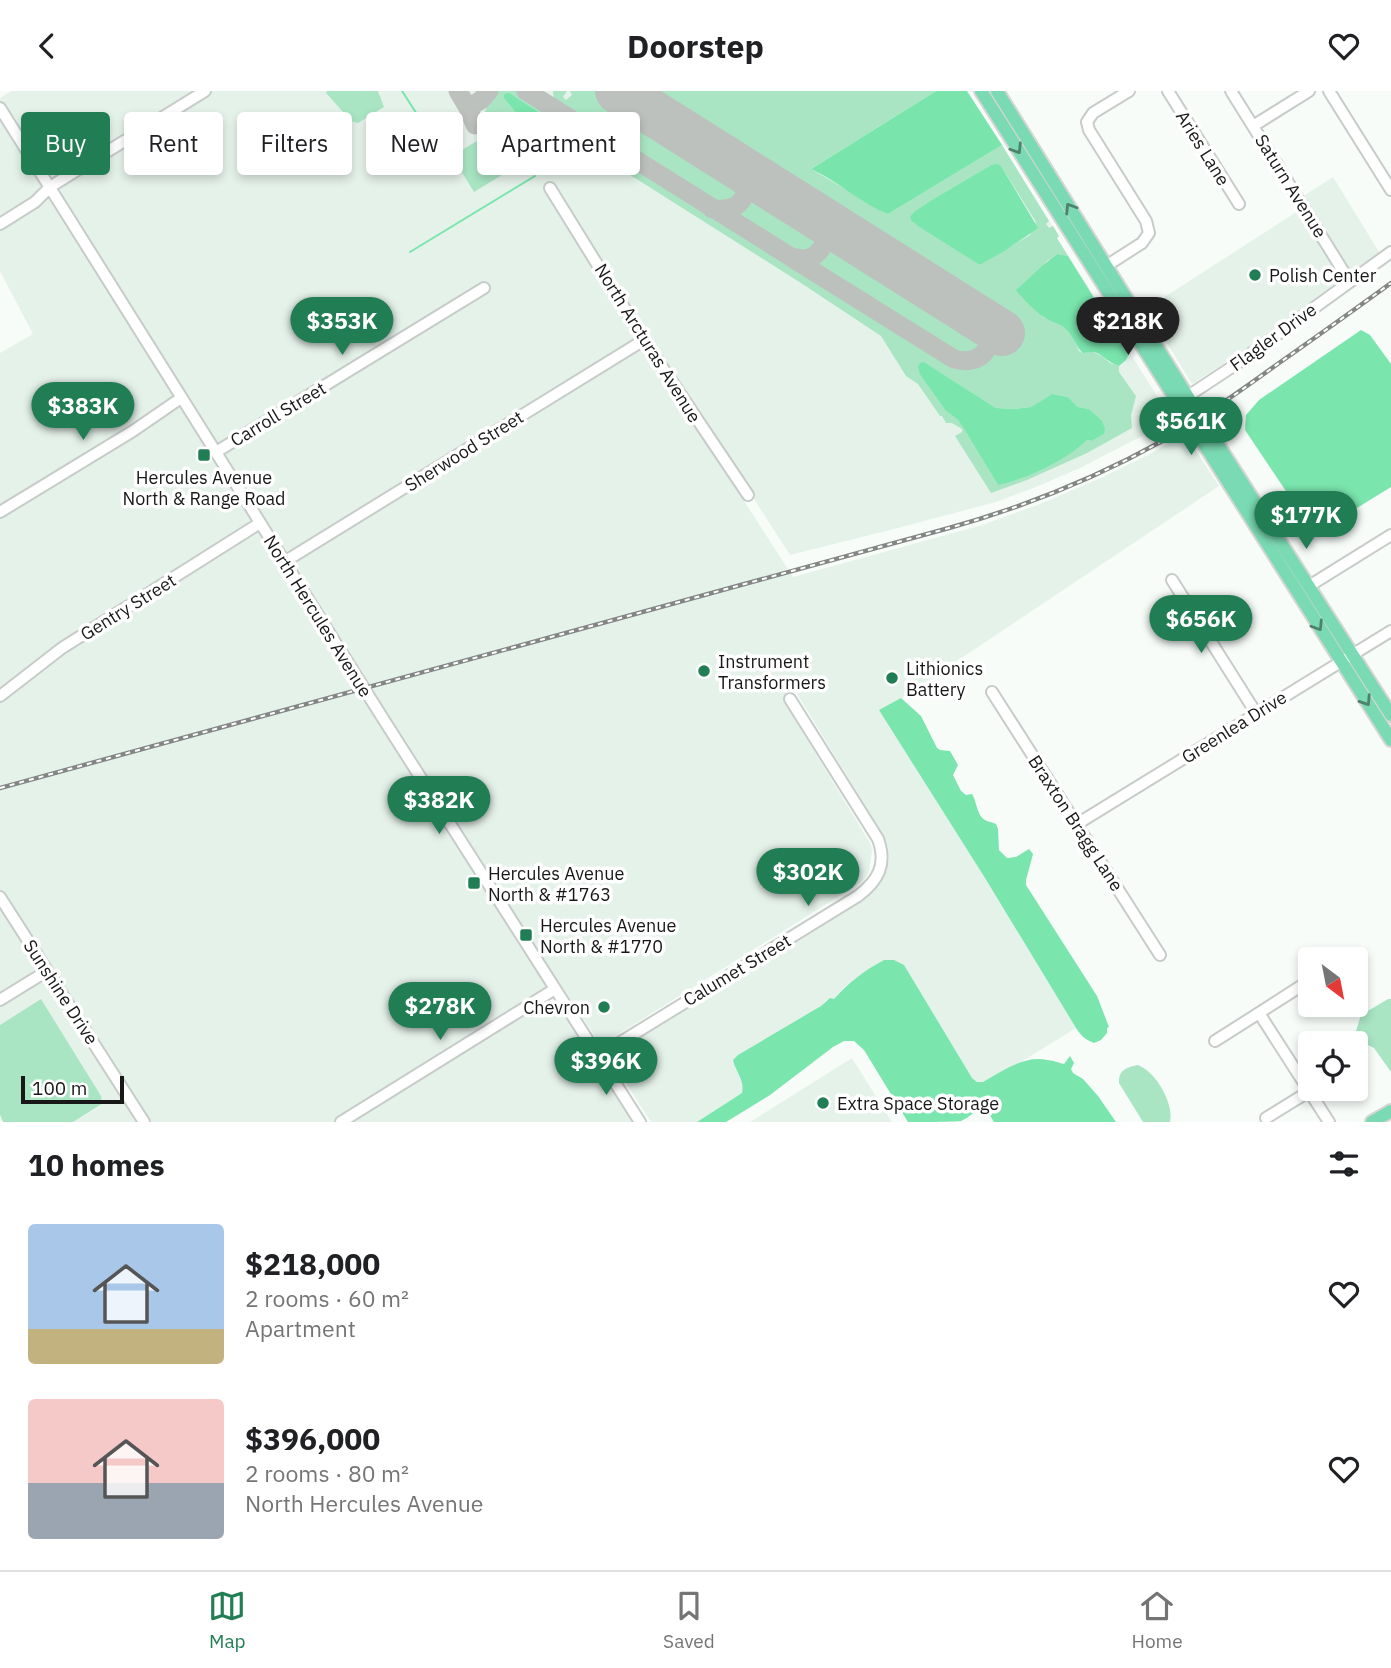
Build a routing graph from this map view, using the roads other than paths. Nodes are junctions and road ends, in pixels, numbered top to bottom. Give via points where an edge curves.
1 (205, 91) edge
2 (981, 91) edge
3 (997, 91) edge
4 (1129, 91) edge
5 (1168, 91) edge
6 (1231, 91) edge
7 (1309, 91) edge
8 (1329, 91) edge
9 (0, 108) edge
10 (1253, 126) junction
11 (50, 187) junction
12 (550, 188) dead end
13 (1391, 190) edge
14 (1238, 204) dead end
15 (0, 224) edge
16 (1391, 253) edge
17 (1106, 266) junction
18 (1350, 282) junction
19 (484, 288) dead end
20 (645, 340) junction
21 (1188, 396) junction
22 (181, 398) junction
23 (1196, 421) junction
24 (216, 452) junction
25 (748, 495) dead end
26 (0, 512) edge
27 (260, 523) junction
28 (1391, 535) edge
29 (284, 562) junction
30 (1172, 580) dead end
31 (1309, 586) junction
32 (1391, 631) edge
33 (1346, 658) junction
34 (992, 692) dead end
35 (0, 696) edge
36 (790, 699) dead end
37 (1256, 713) junction
38 (1391, 715) edge
39 (1391, 740) edge
40 (1077, 824) junction
41 (0, 897) edge
42 (1160, 955) dead end
43 (47, 971) junction
44 (1298, 988) edge
45 (555, 989) junction
46 (0, 1000) edge
47 (1259, 1013) junction
48 (1216, 1041) dead end
49 (598, 1056) junction
50 (1298, 1071) edge
51 (1298, 1098) edge
52 (1317, 1101) edge
53 (1391, 1111) edge
54 (1266, 1118) dead end
55 (144, 1122) edge
56 (341, 1122) edge
57 (640, 1122) edge
58 (1329, 1122) edge
59 (1372, 1122) edge

1 - 11 street
2 -> 23 main road
17 -> 3 main road
4 - 17 street via 1093,113 1087,122 1148,227 1142,243
5 - 14 street, Aries Lane
6 - 10 street, Saturn Avenue
7 - 10 street
8 - 13 street
9 - 11 street, North Hercules Avenue
10 - 18 street, Saturn Avenue
11 - 15 street
11 - 22 street, North Hercules Avenue
12 - 20 street, North Arcturas Avenue
16 - 18 street, Flagler Drive
17 - 21 main road
18 - 21 street, Flagler Drive
19 - 24 street, Carroll Street
20 - 25 street, North Arcturas Avenue
20 - 29 street, Sherwood Street
21 - 23 main road
22 - 24 street, North Hercules Avenue
22 - 26 street
23 - 31 main road
23 -> 33 main road
24 - 27 street, North Hercules Avenue
27 - 29 street, North Hercules Avenue
27 - 35 street, Gentry Street via 62,648
28 - 31 street
29 - 45 street, North Hercules Avenue
30 - 37 street
31 - 33 main road
32 - 33 street, Greenlea Drive
33 - 37 street, Greenlea Drive
33 - 38 main road
33 -> 39 main road
34 - 40 street, Braxton Bragg Lane
36 - 49 street, Calumet Street via 878,839 882,858 876,879 869,888
37 - 40 street, Greenlea Drive
40 - 42 street, Braxton Bragg Lane
41 - 43 street, Sunshine Drive
43 - 46 street
43 - 55 street, Sunshine Drive
44 - 47 street
45 - 49 street, North Hercules Avenue
45 - 56 street
47 - 48 street
47 - 50 street
49 - 57 street, North Hercules Avenue
51 - 54 street
52 - 58 street
53 - 59 main road

